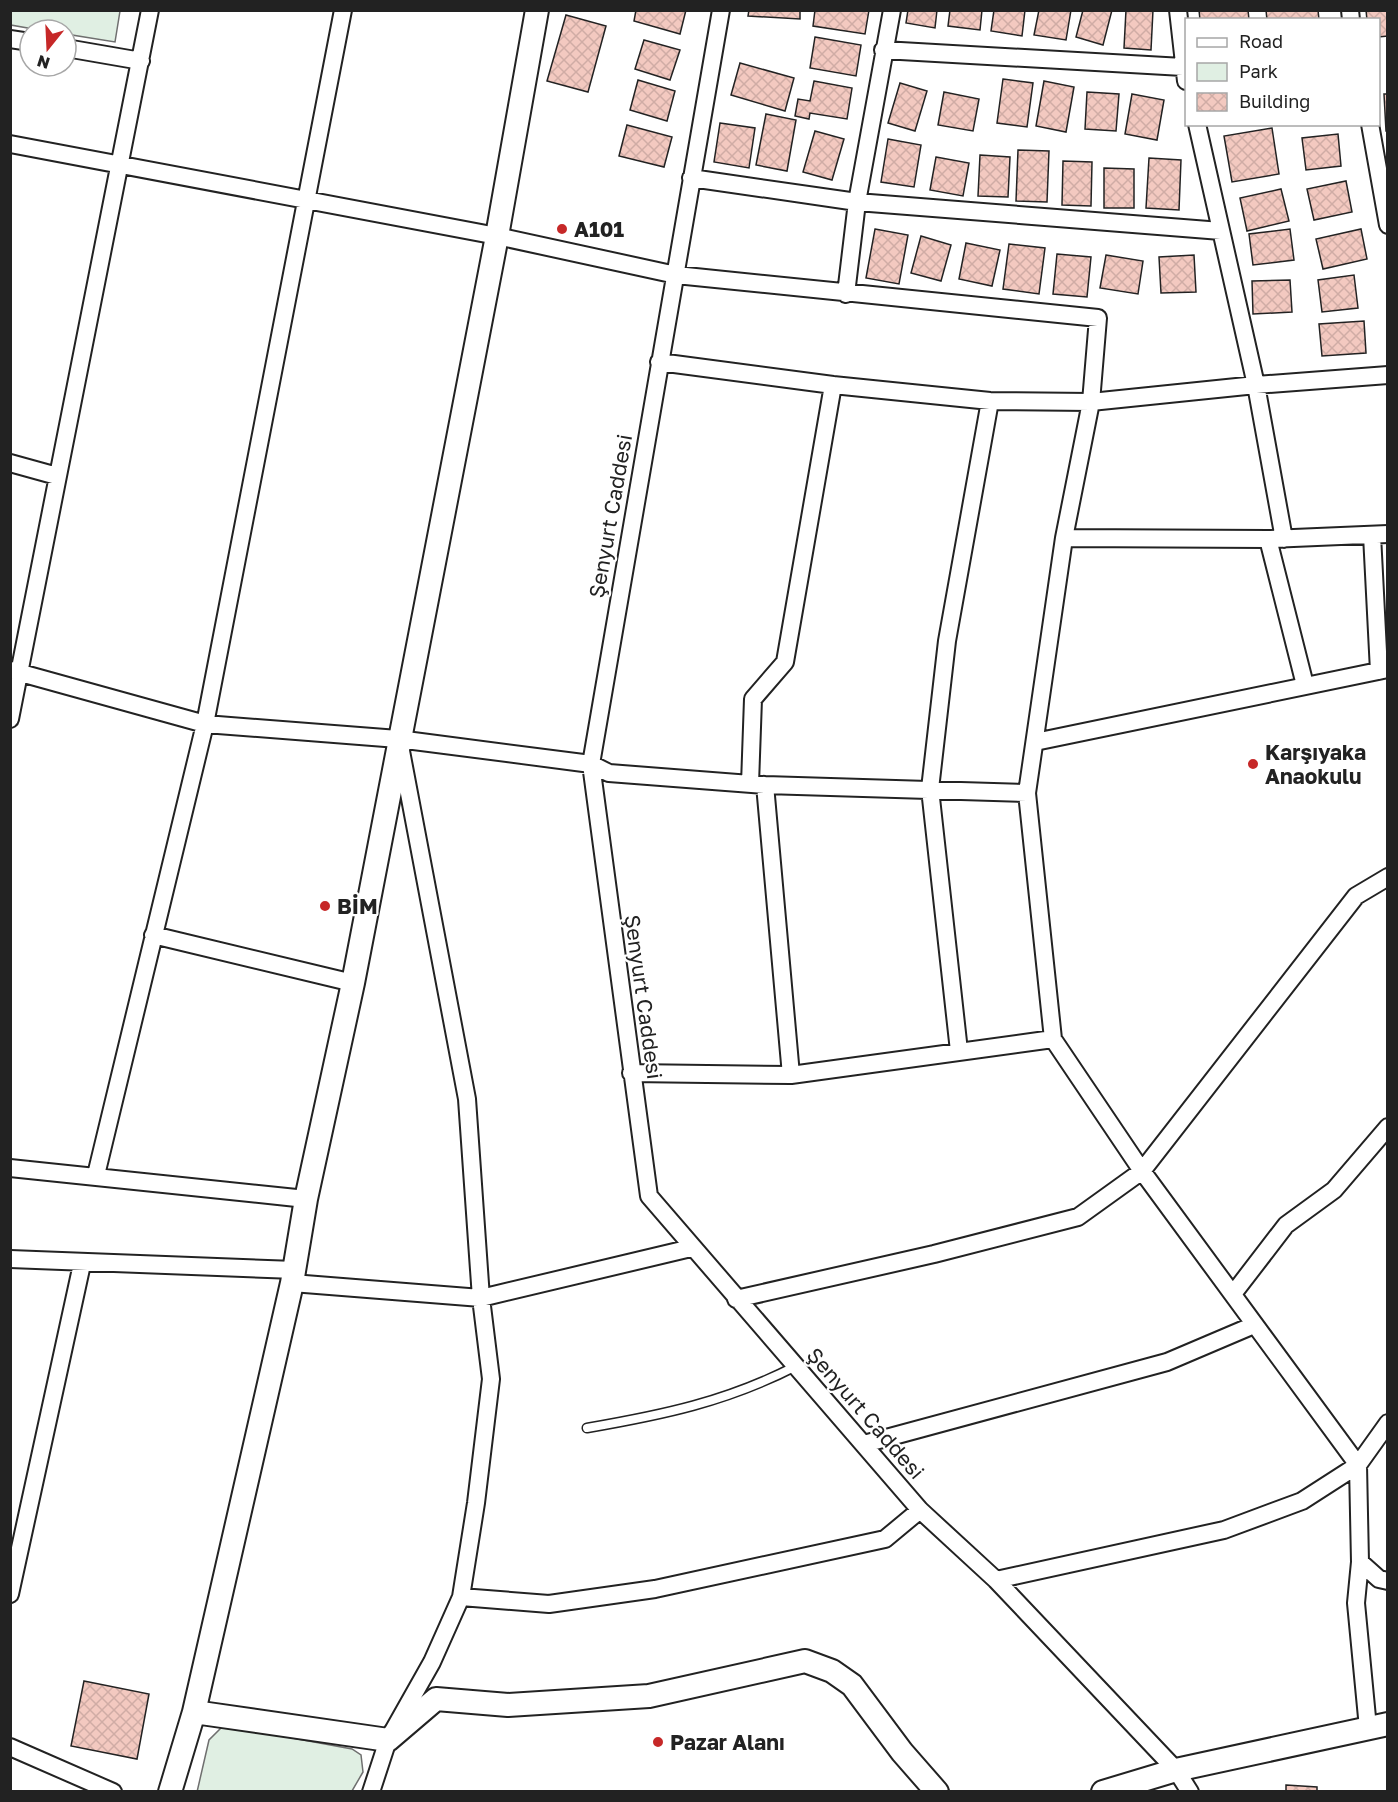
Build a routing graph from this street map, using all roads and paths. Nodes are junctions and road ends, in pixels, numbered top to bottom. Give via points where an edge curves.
1 (150, 10) edge
2 (343, 10) edge
3 (537, 10) edge
4 (722, 10) edge
5 (892, 10) edge
6 (1178, 10) edge
7 (78, 50) edge
8 (883, 50) junction
9 (141, 61) junction
10 (1185, 74) edge
11 (1197, 126) edge
12 (1370, 126) edge
13 (10, 144) edge
14 (121, 166) junction
15 (691, 178) junction
16 (308, 202) junction
17 (857, 202) junction
18 (1388, 225) edge
19 (1221, 231) junction
20 (497, 236) junction
21 (676, 275) junction
22 (846, 294) junction
23 (659, 362) junction
24 (1388, 375) edge
25 (833, 384) junction
26 (1256, 384) junction
27 (990, 401) junction
28 (1091, 402) junction
29 (10, 464) edge
30 (57, 476) junction
31 (1380, 535) edge
32 (1064, 538) junction
33 (1276, 539) junction
34 (1383, 670) edge
35 (16, 671) edge
36 (1305, 685) junction
37 (10, 719) edge
38 (205, 724) junction
39 (398, 739) junction
40 (1035, 742) junction
41 (591, 764) junction
42 (758, 785) junction
43 (930, 789) junction
44 (1027, 793) junction
45 (1388, 878) edge
46 (153, 935) junction
47 (353, 984) junction
48 (1053, 1039) junction
49 (959, 1051) junction
50 (631, 1073) junction
51 (791, 1075) junction
52 (1388, 1127) edge
53 (10, 1168) edge
54 (1142, 1171) junction
55 (96, 1175) junction
56 (306, 1199) junction
57 (692, 1248) junction
58 (10, 1259) edge
59 (82, 1264) junction
60 (293, 1276) junction
61 (1233, 1294) junction
62 (482, 1298) junction
63 (736, 1299) junction
64 (1254, 1325) junction
65 (795, 1366) junction
66 (1388, 1423) edge
67 (587, 1428) dead end
68 (864, 1444) junction
69 (1358, 1465) junction
70 (920, 1510) junction
71 (1360, 1562) junction
72 (996, 1580) junction
73 (1388, 1581) edge
74 (10, 1594) edge
75 (461, 1597) junction
76 (194, 1712) junction
77 (1378, 1726) edge
78 (388, 1740) junction
79 (10, 1748) edge
80 (1176, 1770) junction
81 (113, 1791) edge
82 (170, 1791) edge
83 (371, 1791) edge
84 (936, 1791) edge
85 (1103, 1791) edge
86 (1190, 1791) edge

1 - 9 street
2 - 16 street
3 - 20 street
4 - 15 street, Şenyurt Caddesi
5 - 8 street
6 - 10 street
7 - 9 street
8 - 10 street
8 - 17 street
9 - 14 street
11 - 19 street
12 - 18 street
13 - 14 street
14 - 16 street
14 - 30 street
15 - 17 street
15 - 21 street, Şenyurt Caddesi
16 - 20 street
16 - 38 street
17 - 19 street
17 - 22 street
19 - 26 street
20 - 21 street
20 - 39 street
21 - 22 street
21 - 23 street, Şenyurt Caddesi
22 - 28 street via 1098,318
23 - 25 street
23 - 41 street, Şenyurt Caddesi
24 - 26 street
25 - 27 street
25 - 42 street via 785,662 753,699
26 - 28 street
26 - 33 street
27 - 28 street
27 - 43 street via 946,640
28 - 32 street
29 - 30 street
30 - 35 street
31 - 33 street
31 - 34 street
32 - 33 street
32 - 40 street
33 - 36 street
34 - 36 street
35 - 37 street
35 - 38 street
36 - 40 street
38 - 39 street
38 - 46 street
39 - 41 street
39 - 47 street
39 - 62 street via 467,1099
40 - 44 street
41 - 42 street via 609,773
41 - 50 street, Şenyurt Caddesi
42 - 43 street
42 - 51 street
43 - 44 street
43 - 49 street
44 - 48 street
45 - 54 street via 1356,896
46 - 47 street
46 - 55 street
47 - 56 street
48 - 49 street
48 - 54 street
49 - 51 street
50 - 51 street
50 - 57 street, Şenyurt Caddesi via 649,1196
52 - 61 street via 1334,1190 1286,1225
53 - 55 street
54 - 61 street
54 - 63 street via 1078,1217
55 - 56 street
56 - 60 street
57 - 62 street
57 - 63 street, Şenyurt Caddesi
58 - 59 street
59 - 60 street
59 - 74 street
60 - 62 street
60 - 76 street
61 - 64 street
62 - 75 street via 491,1379
63 - 65 street, Şenyurt Caddesi
64 - 68 street via 1167,1362
64 - 69 street
65 - 67 lane via 716,1401
65 - 68 street, Şenyurt Caddesi
66 - 69 street
68 - 70 street, Şenyurt Caddesi
69 - 71 street
69 - 72 street via 1302,1501 1224,1530
70 - 72 street, Şenyurt Caddesi
70 - 75 street via 885,1539 655,1589 549,1604
71 - 73 street via 1379,1579
71 - 77 street via 1356,1603
72 - 80 street, Şenyurt Caddesi
75 - 78 street via 432,1662
76 - 78 street
76 - 82 street
77 - 80 street
78 - 83 street
78 - 84 street via 436,1699 508,1705 649,1696 805,1661 832,1671 852,1685
79 - 81 street
80 - 85 street
80 - 86 street, Şenyurt Caddesi

